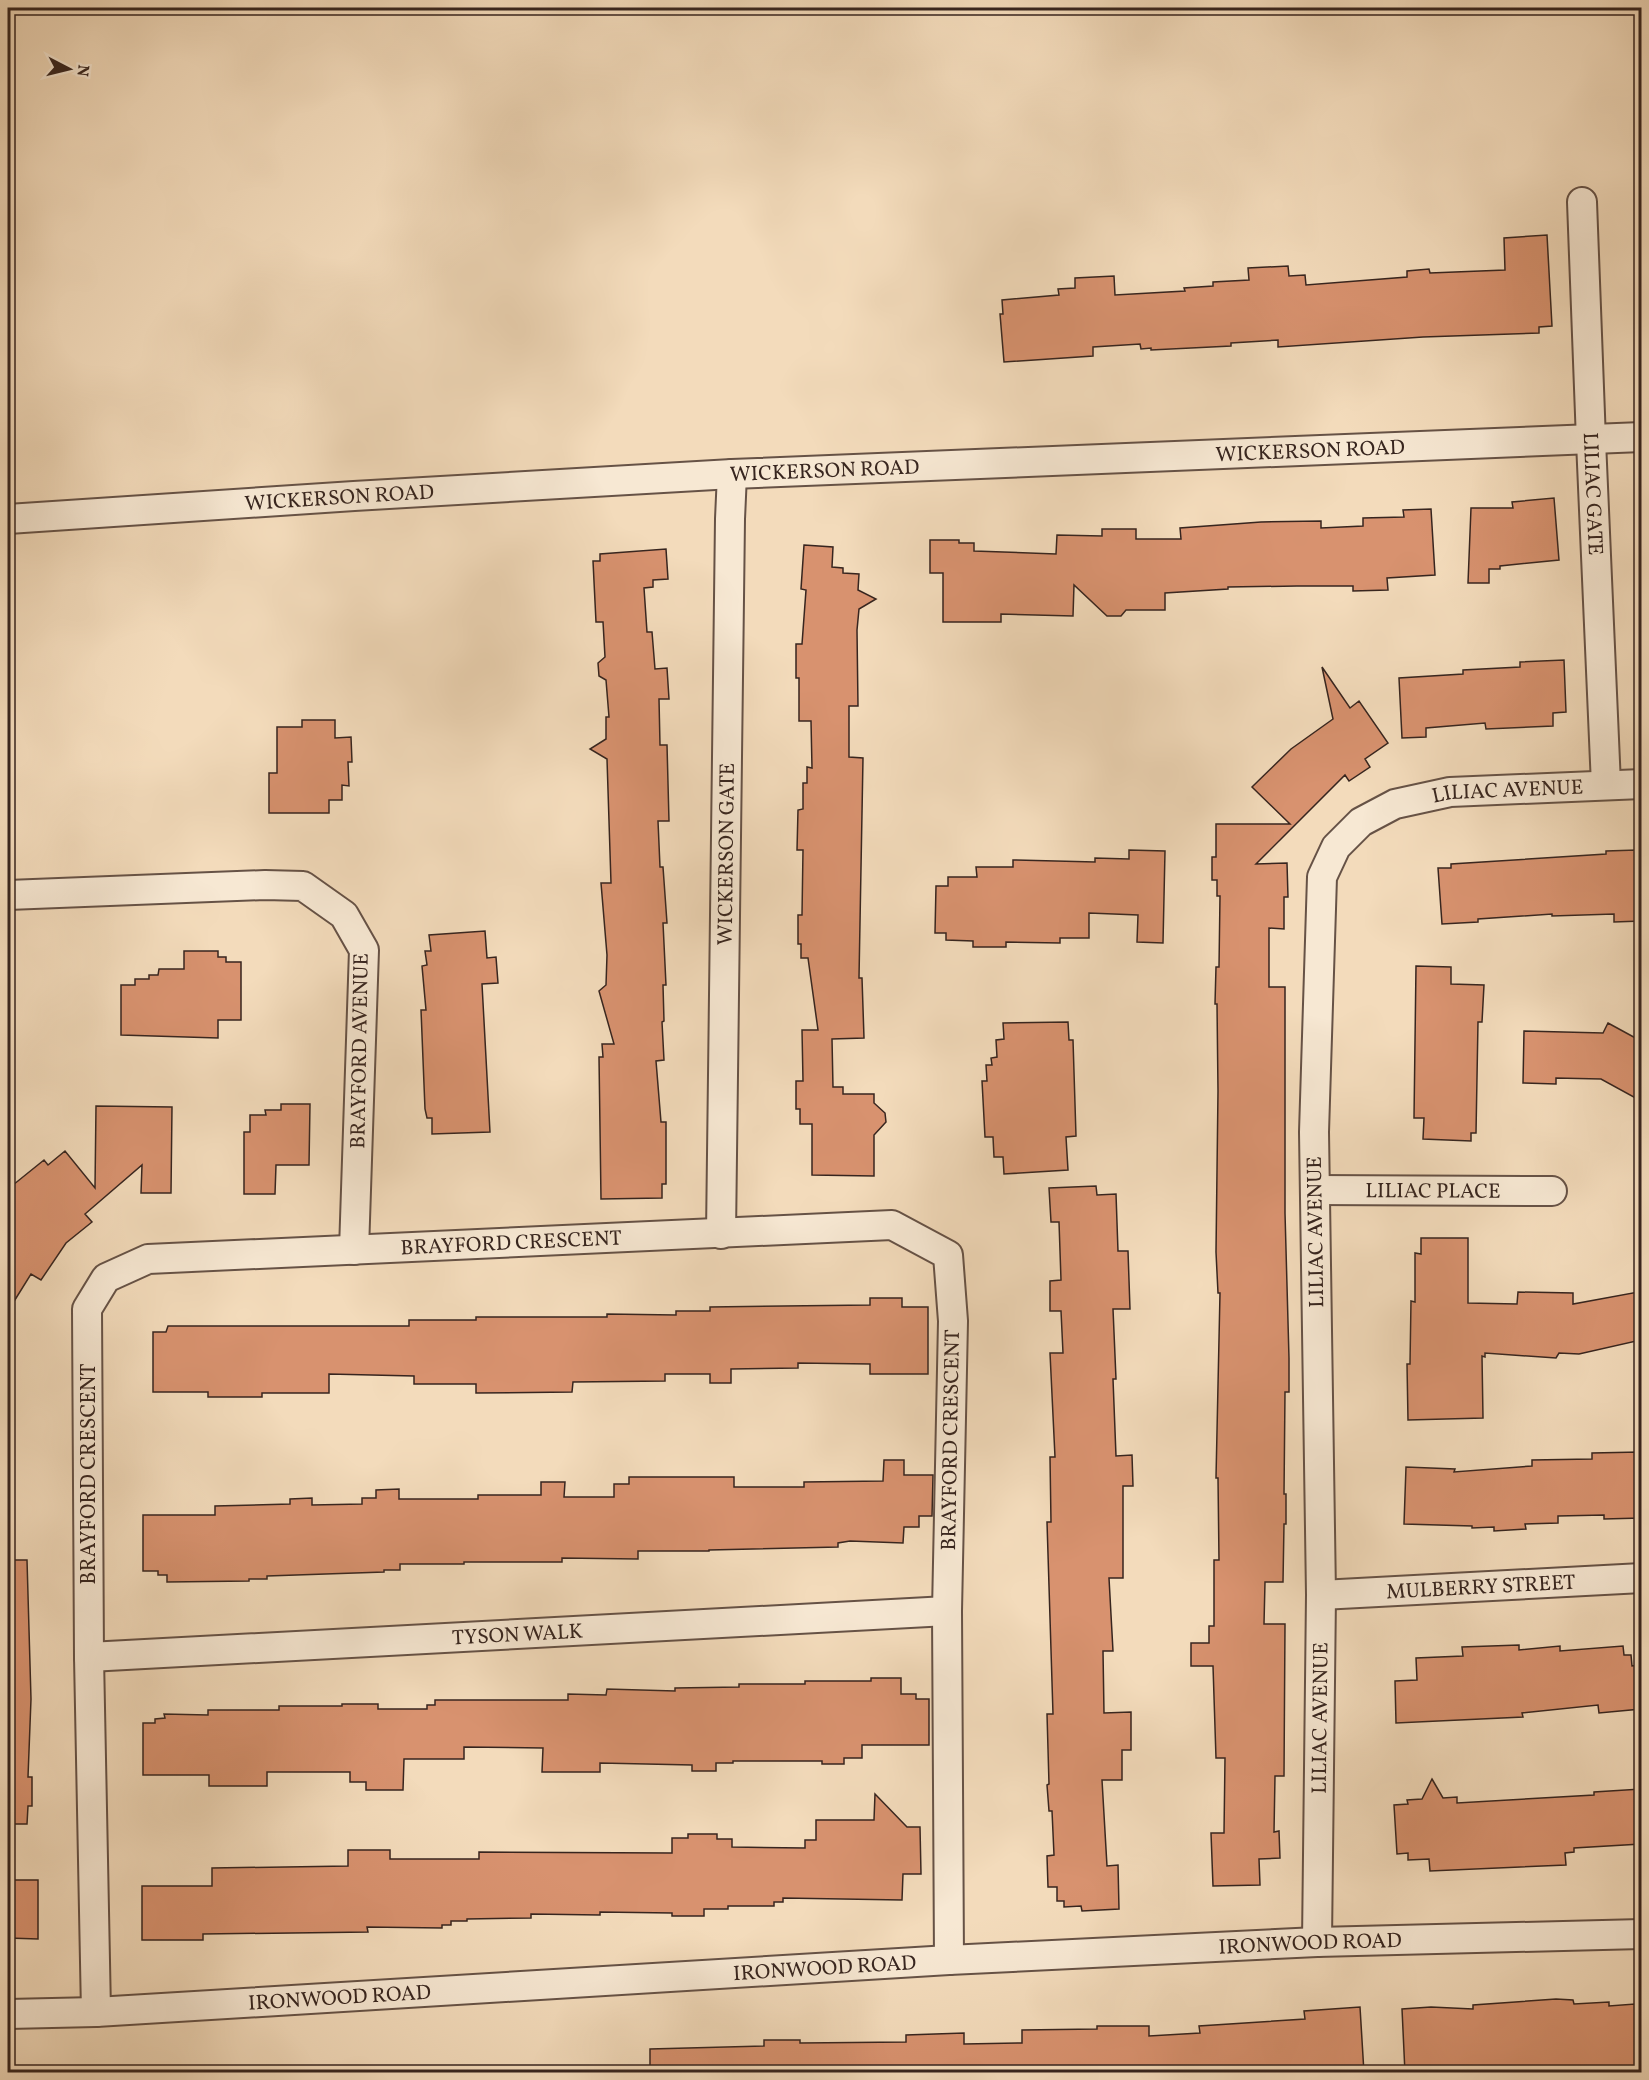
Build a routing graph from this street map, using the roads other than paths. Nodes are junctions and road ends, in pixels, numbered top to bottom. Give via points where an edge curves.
1 (1582, 202) dead end
2 (1641, 437) edge
3 (1591, 441) junction
4 (732, 474) junction
5 (8, 519) edge
6 (1641, 784) edge
7 (1606, 785) junction
8 (8, 895) edge
9 (1315, 1190) junction
10 (1552, 1191) dead end
11 (721, 1234) junction
12 (354, 1250) junction
13 (1641, 1578) edge
14 (1321, 1595) junction
15 (947, 1611) junction
16 (89, 1657) junction
17 (1641, 1934) edge
18 (1317, 1942) junction
19 (949, 1960) junction
20 (96, 2012) junction
21 (8, 2014) edge

1 - 3 street, LILIAC GATE
2 - 3 street, WICKERSON ROAD
3 - 4 street, WICKERSON ROAD
3 - 7 street, LILIAC GATE
4 - 5 street, WICKERSON ROAD
4 - 11 street, WICKERSON GATE
6 - 7 street, LILIAC AVENUE
7 - 9 street, LILIAC AVENUE via 1449,792 1406,801 1361,822 1336,847 1322,877
8 - 12 street, BRAYFORD AVENUE via 303,886 345,915 364,950
9 - 10 street, LILIAC PLACE
9 - 14 street, LILIAC AVENUE
11 - 12 street, BRAYFORD CRESCENT
11 - 15 street, BRAYFORD CRESCENT via 892,1225 948,1255 953,1321
12 - 16 street, BRAYFORD CRESCENT via 148,1259 106,1278 87,1309
13 - 14 street, MULBERRY STREET
14 - 18 street, LILIAC AVENUE
15 - 16 street, TYSON WALK
15 - 19 street, BRAYFORD CRESCENT
16 - 20 street, BRAYFORD CRESCENT
17 - 18 street, IRONWOOD ROAD
18 - 19 street, IRONWOOD ROAD
19 - 20 street, IRONWOOD ROAD
20 - 21 street, IRONWOOD ROAD

